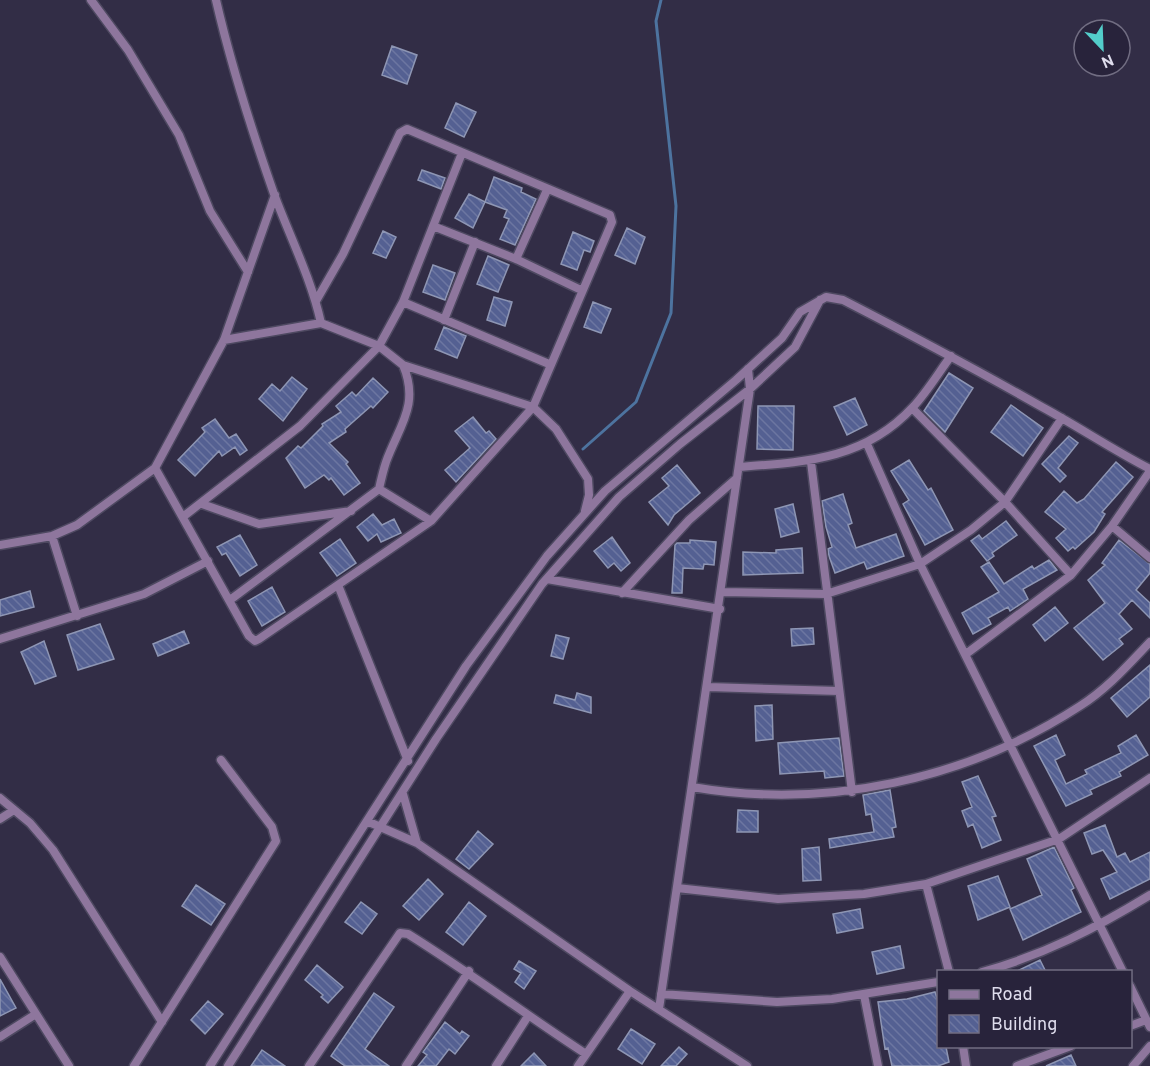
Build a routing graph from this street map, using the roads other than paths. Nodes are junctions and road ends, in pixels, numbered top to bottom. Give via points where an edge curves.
1 (91, 0) edge
2 (216, 0) edge
3 (462, 153) junction
4 (547, 190) junction
5 (275, 195) junction
6 (433, 225) junction
7 (475, 242) junction
8 (516, 259) junction
9 (248, 272) junction
10 (581, 290) junction
11 (820, 300) junction
12 (316, 301) junction
13 (403, 302) junction
14 (444, 320) junction
15 (321, 323) junction
16 (224, 340) junction
17 (379, 346) junction
18 (951, 356) junction
19 (549, 364) junction
20 (403, 365) junction
21 (748, 369) junction
22 (750, 389) junction
23 (533, 407) junction
24 (912, 408) junction
25 (1062, 418) junction
26 (867, 444) junction
27 (811, 462) junction
28 (739, 467) junction
29 (155, 468) junction
30 (1150, 470) edge
31 (737, 478) junction
32 (379, 489) junction
33 (1005, 502) junction
34 (202, 504) junction
35 (353, 511) junction
36 (585, 512) junction
37 (184, 516) junction
38 (431, 521) junction
39 (1112, 526) junction
40 (567, 533) junction
41 (52, 536) junction
42 (579, 543) junction
43 (0, 545) edge
44 (1150, 558) edge
45 (208, 561) junction
46 (920, 564) junction
47 (1071, 575) junction
48 (546, 579) junction
49 (338, 585) junction
50 (722, 592) junction
51 (622, 593) junction
52 (519, 594) junction
53 (826, 594) junction
54 (230, 600) junction
55 (531, 600) junction
56 (720, 609) junction
57 (77, 616) junction
58 (0, 639) edge
59 (1150, 642) edge
60 (966, 654) junction
61 (469, 663) junction
62 (482, 671) junction
63 (708, 687) junction
64 (839, 692) junction
65 (426, 732) junction
66 (436, 739) junction
67 (1012, 746) junction
68 (221, 760) dead end
69 (408, 761) junction
70 (1150, 778) edge
71 (692, 787) junction
72 (852, 792) junction
73 (403, 794) junction
74 (1, 799) edge
75 (14, 810) junction
76 (0, 819) edge
77 (369, 822) junction
78 (381, 828) junction
79 (1059, 839) junction
80 (417, 843) junction
81 (926, 884) junction
82 (677, 888) junction
83 (324, 891) junction
84 (1150, 895) edge
85 (337, 897) junction
86 (1101, 925) junction
87 (0, 957) edge
88 (275, 968) junction
89 (948, 970) edge
90 (989, 970) edge
91 (1123, 970) edge
92 (469, 972) junction
93 (286, 975) junction
94 (937, 982) edge
95 (1132, 988) edge
96 (630, 991) junction
97 (661, 994) junction
98 (864, 995) junction
99 (659, 1009) junction
100 (36, 1014) junction
101 (528, 1016) junction
102 (162, 1022) junction
103 (1148, 1023) edge
104 (1132, 1026) edge
105 (0, 1037) edge
106 (227, 1040) junction
107 (1150, 1046) edge
108 (240, 1047) junction
109 (963, 1048) edge
110 (1068, 1048) edge
111 (586, 1054) junction
112 (69, 1066) edge
113 (134, 1066) edge
114 (210, 1066) edge
115 (228, 1066) edge
116 (309, 1066) edge
117 (406, 1066) edge
118 (496, 1066) edge
119 (578, 1066) edge
120 (747, 1066) edge
121 (878, 1066) edge
122 (966, 1066) edge
123 (1017, 1066) edge
124 (1133, 1066) edge

1 - 9 street via 128,50 178,135 210,211
2 - 5 street
3 - 4 street
3 - 6 street
3 - 12 street via 415,130 400,133 343,254
4 - 8 street
4 - 10 street via 610,215 612,222
5 - 9 street
5 - 12 street
6 - 7 street
6 - 13 street
7 - 8 street
7 - 14 street
8 - 10 street
9 - 16 street
10 - 19 street
11 - 18 street via 843,300
11 - 21 street via 800,312 782,338
11 - 22 street via 795,347
12 - 15 street
13 - 14 street
13 - 17 street
14 - 19 street
15 - 16 street
15 - 17 street
16 - 29 street
17 - 20 street
17 - 34 street via 300,426
18 - 24 street
18 - 25 street
19 - 23 street
20 - 23 street
20 - 32 street via 409,379 410,402
21 - 22 street
21 - 36 street
22 - 28 street
22 - 42 street via 619,497
23 - 36 street via 556,429 588,480 590,495
23 - 38 street
24 - 26 street
24 - 33 street
25 - 30 street
25 - 33 street
26 - 27 street
26 - 46 street
27 - 28 street
27 - 53 street
28 - 31 street
29 - 37 street
29 - 41 street via 92,516
30 - 39 street
31 - 50 street
31 - 51 street via 690,520
32 - 35 street
32 - 38 street
33 - 46 street
33 - 47 street
34 - 35 street via 259,524
34 - 37 street
35 - 54 street
36 - 40 street
37 - 45 street
38 - 49 street
39 - 44 street
39 - 47 street
40 - 42 street
40 - 52 street
41 - 43 street
41 - 57 street
42 - 48 street
45 - 54 street
45 - 57 street via 144,594
46 - 53 street
46 - 60 street
47 - 60 street
48 - 51 street
48 - 55 street
49 - 54 street via 255,641
49 - 69 street
50 - 53 street
50 - 56 street
51 - 56 street
52 - 55 street
52 - 61 street
53 - 64 street
55 - 62 street
56 - 63 street
57 - 58 street
59 - 67 street via 1119,675 1081,705
60 - 67 street
61 - 62 street
61 - 65 street
62 - 66 street
63 - 64 street
63 - 71 street
64 - 72 street
65 - 66 street
65 - 69 street
66 - 73 street
67 - 72 street via 933,773
67 - 79 street
68 - 102 street via 272,826 276,841
69 - 77 street
70 - 79 street
71 - 72 street via 730,794 789,796
71 - 82 street
73 - 78 street
73 - 80 street
74 - 75 street
75 - 76 street
75 - 102 street via 53,850
77 - 78 street
77 - 83 street
78 - 80 street
78 - 85 street
79 - 81 street
79 - 86 street
80 - 96 street
81 - 82 street via 864,894 778,899
81 - 89 street
82 - 97 street
83 - 85 street
83 - 88 street
84 - 86 street
85 - 93 street
86 - 90 street via 1017,962
86 - 91 street
87 - 100 street
88 - 93 street
88 - 106 street
92 - 101 street
92 - 116 street via 408,934 400,933
92 - 117 street
93 - 108 street
94 - 98 street
95 - 103 street
96 - 99 street
96 - 111 street
97 - 98 street via 777,1002
97 - 99 street
98 - 121 street
99 - 120 street
100 - 105 street
100 - 112 street
101 - 111 street
101 - 118 street
102 - 113 street
103 - 104 street
106 - 108 street
106 - 114 street
107 - 124 street
108 - 115 street
109 - 122 street
110 - 123 street
111 - 119 street

